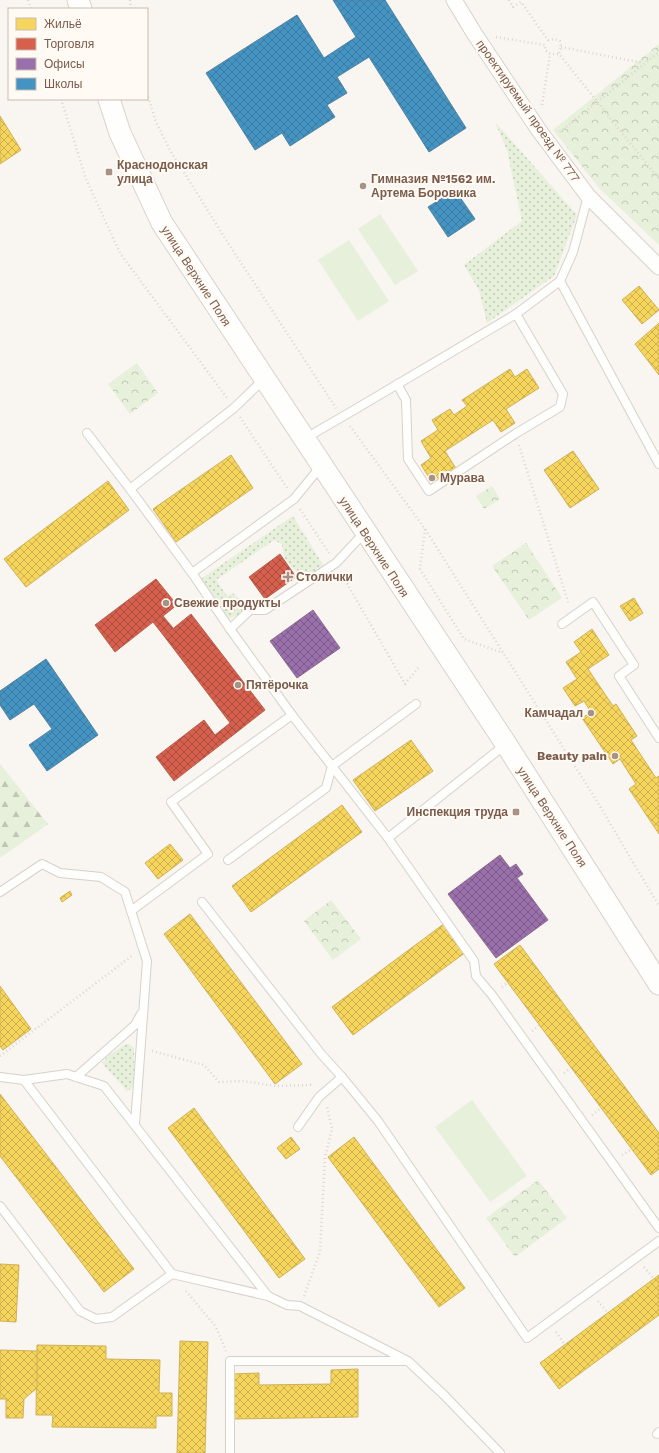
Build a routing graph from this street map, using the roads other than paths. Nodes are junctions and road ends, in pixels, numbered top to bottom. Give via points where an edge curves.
1 (454, 0) edge
2 (109, 100) edge
3 (588, 196) junction
4 (659, 267) edge
5 (560, 281) junction
6 (516, 314) junction
7 (264, 380) junction
8 (397, 384) junction
9 (87, 433) dead end
10 (303, 439) junction
11 (659, 464) edge
12 (321, 466) junction
13 (130, 489) junction
14 (365, 532) junction
15 (192, 573) junction
16 (562, 624) dead end
17 (230, 628) junction
18 (416, 704) dead end
19 (292, 715) junction
20 (659, 738) edge
21 (506, 744) junction
22 (332, 766) junction
23 (388, 838) junction
24 (228, 860) dead end
25 (0, 892) edge
26 (202, 902) dead end
27 (131, 911) junction
28 (656, 972) edge
29 (143, 1011) junction
30 (0, 1077) edge
31 (76, 1077) junction
32 (342, 1077) junction
33 (24, 1080) junction
34 (135, 1124) junction
35 (298, 1127) dead end
36 (0, 1206) edge
37 (659, 1228) edge
38 (659, 1241) edge
39 (172, 1274) junction
40 (268, 1296) junction
41 (408, 1361) junction
42 (230, 1453) edge
43 (500, 1453) edge

1 - 3 street, проектируемый проезд № 777 via 538,129
2 - 7 main road, улица Верхние Поля via 120,133 162,223
3 - 4 street, проектируемый проезд № 777
3 - 5 lane via 573,252
5 - 6 lane
5 - 11 lane
6 - 8 lane
6 - 8 lane via 563,394 560,407 429,491 408,459 406,400
7 - 10 main road, улица Верхние Поля
7 - 13 lane via 234,408
8 - 10 lane
9 - 13 lane
10 - 12 main road, улица Верхние Поля
12 - 14 main road, улица Верхние Поля
12 - 15 lane via 294,499
13 - 15 lane
14 - 17 lane via 336,563 265,610 250,610
14 - 21 main road, улица Верхние Поля
15 - 17 lane
16 - 20 lane via 592,602 634,665 618,676
17 - 19 lane
18 - 22 lane
19 - 22 lane
19 - 27 lane via 171,802 208,854
21 - 23 lane
21 - 28 main road, улица Верхние Поля
22 - 23 lane
22 - 24 lane via 326,788
23 - 37 lane via 474,961 476,976
25 - 27 lane via 42,864 60,873 101,877 125,892
26 - 32 lane
27 - 29 lane via 147,961
29 - 31 lane via 135,1025
29 - 34 lane
30 - 33 lane
31 - 33 lane via 68,1074
31 - 34 lane via 104,1086
32 - 35 lane via 319,1097
32 - 38 lane via 378,1121 527,1338
33 - 39 lane
34 - 40 lane
36 - 39 lane via 80,1311 96,1319 112,1317
39 - 40 lane
40 - 41 lane via 287,1305 300,1306
41 - 42 lane via 230,1361
41 - 43 lane

